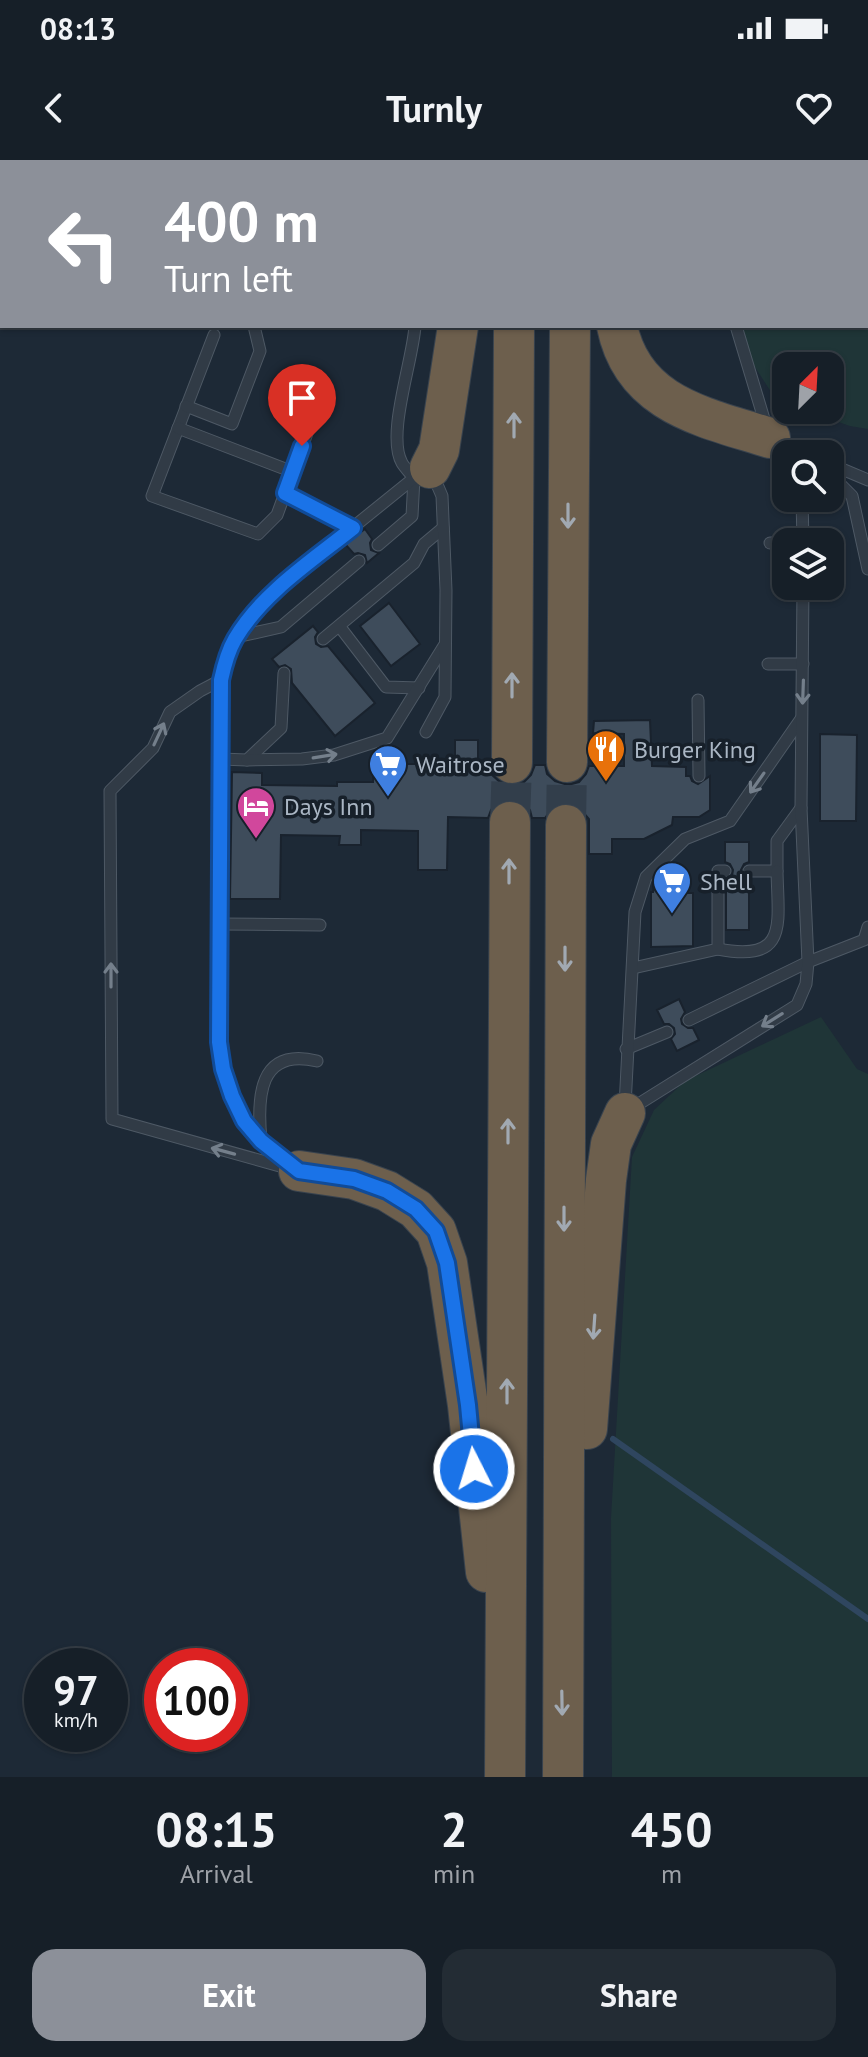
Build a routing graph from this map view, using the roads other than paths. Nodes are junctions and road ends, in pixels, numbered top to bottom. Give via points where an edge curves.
1 (254, 328) edge
2 (415, 328) edge
3 (458, 328) edge
4 (514, 328) edge
5 (570, 328) edge
6 (617, 328) edge
7 (737, 328) edge
8 (214, 335) dead end
9 (321, 395) dead end
10 (186, 406) junction
11 (178, 428) junction
12 (775, 440) edge
13 (772, 446) edge
14 (844, 470) edge
15 (293, 472) junction
16 (422, 473) junction
17 (868, 480) edge
18 (844, 488) edge
19 (285, 493) junction
20 (353, 528) junction
21 (443, 528) junction
22 (378, 545) dead end
23 (359, 561) dead end
24 (868, 569) edge
25 (803, 600) edge
26 (340, 627) junction
27 (236, 638) junction
28 (323, 639) dead end
29 (444, 646) junction
30 (768, 664) dead end
31 (803, 664) junction
32 (284, 673) dead end
33 (221, 680) junction
34 (419, 688) junction
35 (698, 700) dead end
36 (802, 719) junction
37 (426, 732) dead end
38 (221, 759) junction
39 (247, 760) junction
40 (567, 762) tunnel mouth
41 (512, 763) tunnel mouth
42 (699, 776) dead end
43 (801, 808) junction
44 (510, 822) tunnel mouth
45 (566, 825) tunnel mouth
46 (725, 871) dead end
47 (749, 871) dead end
48 (777, 871) junction
49 (220, 924) junction
50 (320, 925) dead end
51 (868, 927) edge
52 (866, 939) edge
53 (718, 949) junction
54 (808, 962) junction
55 (633, 968) junction
56 (689, 1020) dead end
57 (667, 1032) dead end
58 (626, 1049) junction
59 (317, 1061) dead end
60 (625, 1113) junction
61 (261, 1141) junction
62 (299, 1171) junction
63 (562, 1649) junction
64 (506, 1710) junction
65 (505, 1777) edge
66 (563, 1777) edge

1 - 10 lane via 260,351 232,424
2 - 16 lane via 397,443 401,462
3 - 16 highway via 439,450
41 -> 4 highway
5 -> 40 highway
6 - 13 highway via 637,375 663,399
7 - 12 lane
8 - 10 lane
9 - 15 lane
10 - 11 lane
11 - 15 lane
11 - 19 lane via 152,496 258,534 277,515
14 - 17 lane
15 - 19 lane
16 - 20 lane
16 - 21 lane via 442,496
16 - 22 lane via 412,516
18 - 24 lane via 852,496
19 - 20 lane
20 - 27 lane via 289,579
21 - 26 lane via 424,544 414,563
21 - 29 lane
23 - 27 lane via 281,627
25 - 31 lane
26 - 28 lane
26 - 34 lane via 386,687
27 - 33 lane
29 - 34 lane
29 - 37 lane via 445,697
30 - 31 lane
31 -> 36 lane
32 - 39 lane via 281,728
33 - 38 lane
62 -> 33 lane via 112,1119 110,791 153,748 170,712
39 -> 34 lane via 334,755 387,738
35 - 42 lane
36 - 43 lane
36 -> 55 lane via 730,821 685,839 646,877 635,912
38 - 39 lane
38 - 49 lane
43 - 48 lane via 777,841
43 - 54 lane
64 -> 44 highway
45 -> 63 highway
46 - 53 lane via 718,871
47 - 48 lane
48 - 53 lane via 773,942 760,951
49 - 50 lane
49 - 61 lane via 223,1069 244,1121
51 - 52 lane
52 - 54 lane
53 - 55 lane
54 - 56 lane
54 -> 60 lane via 797,1005
55 - 58 lane
57 - 58 lane
58 - 60 lane
59 - 61 lane via 286,1060 265,1077
60 -> 63 highway via 611,1144 606,1180 585,1452
61 - 62 lane
62 - 64 highway via 354,1179 387,1191 416,1209 436,1231 447,1263 468,1405
63 -> 66 highway
64 - 65 highway

